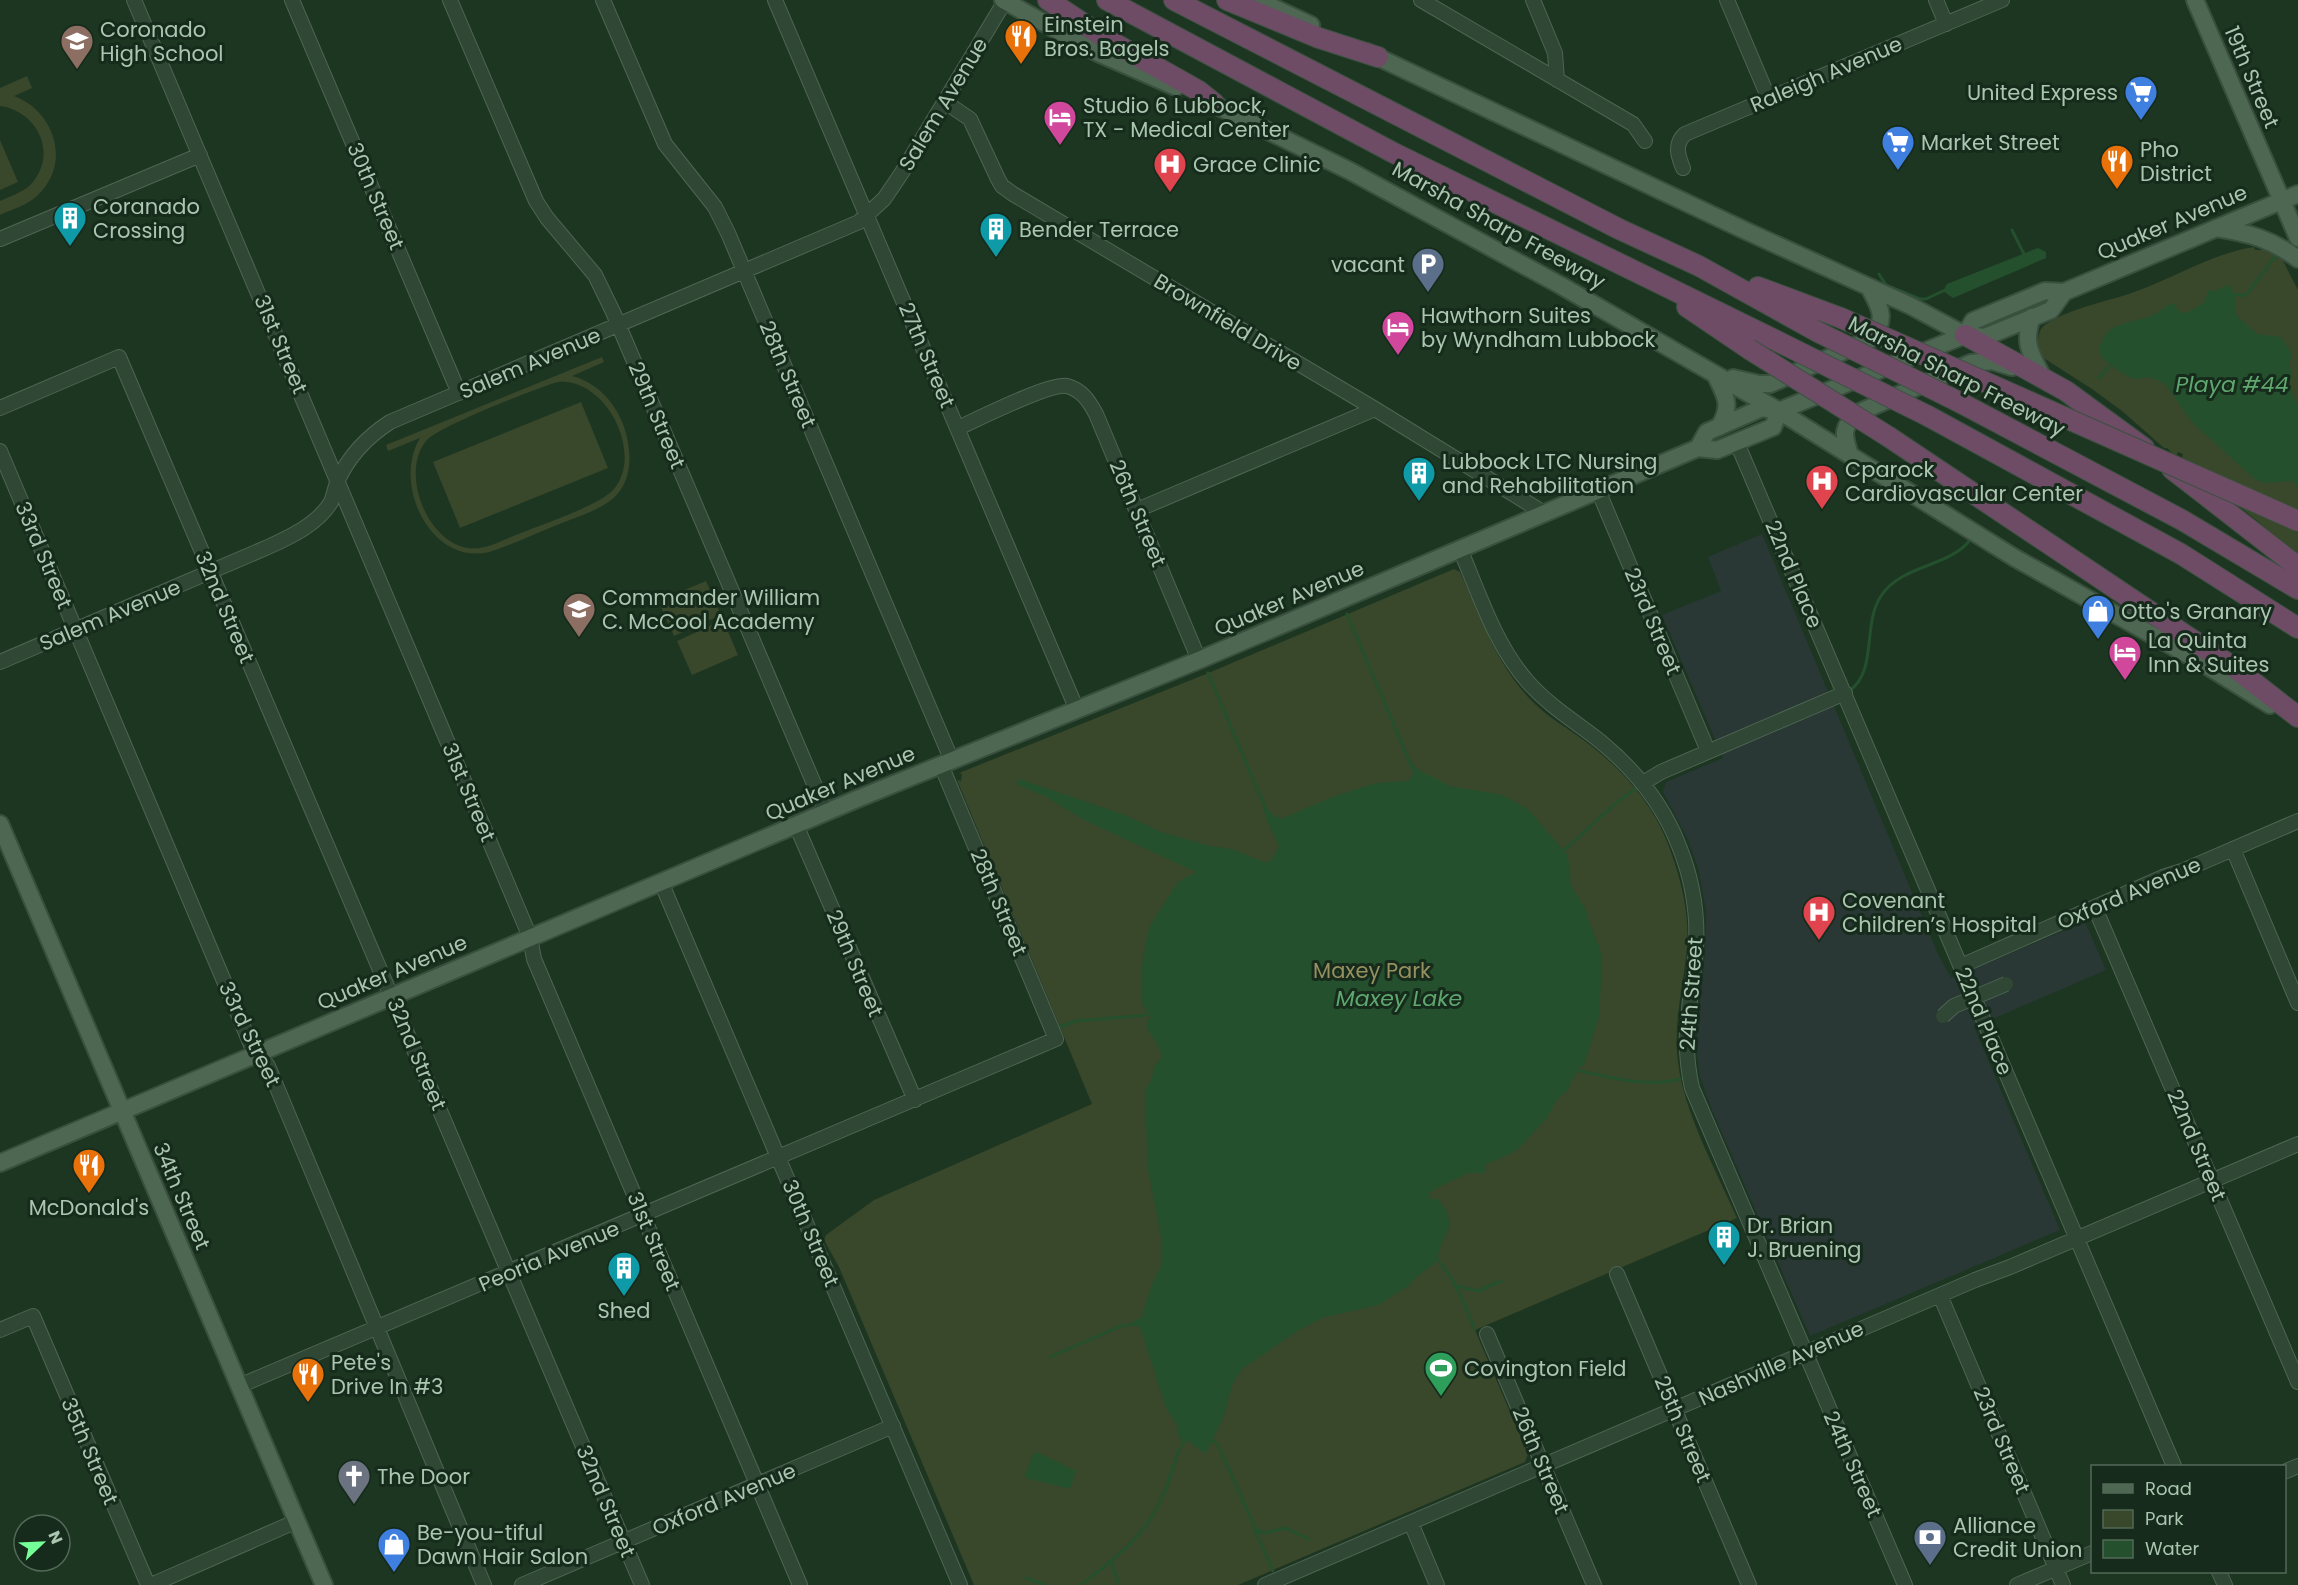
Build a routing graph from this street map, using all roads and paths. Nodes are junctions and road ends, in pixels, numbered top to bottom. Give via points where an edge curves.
1 (134, 0) edge
2 (292, 0) edge
3 (450, 0) edge
4 (603, 0) edge
5 (775, 0) edge
6 (1048, 0) edge
7 (1107, 0) edge
8 (1174, 0) edge
9 (1227, 0) edge
10 (1257, 0) edge
11 (1421, 0) edge
12 (1533, 0) edge
13 (1727, 0) edge
14 (1936, 0) edge
15 (2002, 0) edge
16 (2195, 0) edge
17 (1004, 1) edge
18 (1946, 24) junction
19 (1378, 57) junction
20 (1557, 80) junction
21 (1769, 99) junction
22 (945, 102) junction
23 (1214, 103) junction
24 (1645, 141) dead end
25 (200, 155) junction
26 (1683, 168) dead end
27 (2298, 194) edge
28 (2281, 200) junction
29 (867, 216) junction
30 (2215, 228) junction
31 (2298, 238) edge
32 (0, 239) edge
33 (2298, 259) edge
34 (1622, 264) junction
35 (1700, 266) junction
36 (745, 271) junction
37 (1869, 287) junction
38 (2064, 292) junction
39 (2032, 317) junction
40 (619, 325) junction
41 (1965, 336) junction
42 (1714, 374) junction
43 (2042, 376) junction
44 (459, 393) junction
45 (0, 408) edge
46 (1375, 409) junction
47 (1779, 411) junction
48 (1719, 427) junction
49 (958, 428) junction
50 (1737, 442) junction
51 (1698, 448) junction
52 (0, 451) edge
53 (1850, 455) junction
54 (338, 480) junction
55 (1598, 490) junction
56 (1137, 510) junction
57 (1544, 513) junction
58 (2298, 522) edge
59 (1460, 549) junction
60 (2298, 567) edge
61 (210, 572) junction
62 (2298, 589) edge
63 (2298, 628) edge
64 (76, 629) junction
65 (1199, 660) junction
66 (0, 662) edge
67 (1845, 693) junction
68 (1077, 710) junction
69 (2298, 717) edge
70 (2298, 722) edge
71 (1708, 751) junction
72 (946, 763) junction
73 (1643, 783) junction
74 (826, 812) junction
75 (2298, 821) edge
76 (0, 824) edge
77 (796, 825) junction
78 (2234, 849) junction
79 (5, 851) edge
80 (661, 882) junction
81 (2095, 908) junction
82 (530, 937) junction
83 (1961, 966) junction
84 (2006, 984) dead end
85 (393, 997) junction
86 (2298, 1003) edge
87 (1943, 1016) dead end
88 (1056, 1040) joint
89 (258, 1054) junction
90 (915, 1100) junction
91 (122, 1111) junction
92 (2298, 1144) edge
93 (779, 1158) junction
94 (0, 1163) edge
95 (2212, 1180) junction
96 (644, 1216) junction
97 (2077, 1238) junction
98 (510, 1273) junction
99 (1617, 1274) dead end
100 (1940, 1295) junction
101 (377, 1328) junction
102 (0, 1330) edge
103 (1487, 1334) dead end
104 (1804, 1353) junction
105 (2298, 1382) edge
106 (239, 1386) junction
107 (1675, 1410) junction
108 (893, 1426) junction
109 (2173, 1465) edge
110 (1544, 1466) junction
111 (758, 1484) junction
112 (297, 1521) junction
113 (1411, 1523) junction
114 (623, 1541) junction
115 (2091, 1553) edge
116 (2056, 1569) junction
117 (1273, 1583) edge
118 (149, 1585) edge
119 (324, 1585) edge
120 (484, 1585) edge
121 (522, 1585) edge
122 (642, 1585) edge
123 (801, 1585) edge
124 (960, 1585) edge
125 (1437, 1585) edge
126 (1594, 1585) edge
127 (1749, 1585) edge
128 (1905, 1585) edge
129 (2017, 1585) edge
130 (2063, 1585) edge

1 - 25 street, 31st Street
2 - 44 street, 30th Street
3 - 40 street, 29th Street via 536,201 595,275
4 - 36 street, 28th Street via 664,144 715,207
5 - 29 street, 27th Street
6 - 23 highway
7 - 34 highway, Marsha Sharp Freeway via 1392,152
8 - 35 highway, Marsha Sharp Freeway via 1619,229
9 - 19 highway via 1319,38
10 - 19 main road, Marsha Sharp Freeway
11 - 20 street
12 - 20 street via 1556,53
13 - 21 street
14 - 18 street
15 - 18 street, Raleigh Avenue
16 - 28 main road, 19th Street
17 - 22 street, Salem Avenue
17 - 23 main road, Marsha Sharp Freeway via 1098,53
18 - 21 street, Raleigh Avenue
19 - 37 main road, Marsha Sharp Freeway
20 - 24 street via 1633,124
21 - 26 street, Raleigh Avenue via 1683,136 1678,143
22 - 29 street, Salem Avenue via 884,199
22 - 46 street, Brownfield Drive via 970,119 1002,186 1013,194
23 - 42 main road, Marsha Sharp Freeway via 1480,241
25 - 32 street
25 - 54 street, 31st Street
27 - 28 main road, Quaker Avenue
28 - 30 main road, Quaker Avenue
28 - 31 main road, 19th Street
29 - 36 street, Salem Avenue
29 - 49 street, 27th Street
30 - 33 main road via 2249,233 2280,246
30 - 38 main road, Quaker Avenue
34 - 63 highway, Marsha Sharp Freeway, bridge via 1928,416 2181,554
34 - 69 highway, bridge via 2239,670
35 - 58 highway, bridge via 1841,318
35 - 62 highway, Marsha Sharp Freeway, bridge via 1818,332 2182,520
36 - 40 street, Salem Avenue
36 - 72 street, 28th Street
37 - 41 main road, Marsha Sharp Freeway
37 - 42 main road via 1881,311 1878,330 1871,339 1770,384
38 - 39 main road, Quaker Avenue via 2051,309
38 - 41 main road, Quaker Avenue via 2045,291 1973,321
39 - 41 main road, Quaker Avenue via 1984,337
39 - 43 main road via 2027,341
40 - 44 street, Salem Avenue
40 - 74 street, 29th Street
41 - 43 highway
41 - 47 main road, Quaker Avenue
42 - 47 main road, Marsha Sharp Freeway
42 - 48 main road via 1727,405
43 - 53 main road via 1992,360 1971,363 1849,420 1845,439
43 - 60 highway via 2092,409
44 - 54 street, Salem Avenue via 390,422 374,433
45 - 61 street, 32nd Street via 119,357
46 - 56 street
46 - 57 street, Brownfield Drive
47 - 48 main road, Quaker Avenue via 1762,408
47 - 50 main road, Quaker Avenue via 1773,427
47 - 53 main road, Marsha Sharp Freeway
48 - 51 main road, Quaker Avenue via 1707,432
49 - 56 street, 26th Street via 1057,386 1080,392 1090,403
49 - 68 street, 27th Street
50 - 51 main road, Quaker Avenue via 1717,450
50 - 67 street, 22nd Place
51 - 55 main road, Quaker Avenue
52 - 64 street, 33rd Street
53 - 70 main road, Marsha Sharp Freeway via 2015,558 2204,664
54 - 61 street, Salem Avenue via 331,502 302,530
54 - 82 street, 31st Street
55 - 57 main road, Quaker Avenue
55 - 71 street, 23rd Street
56 - 65 street, 26th Street
57 - 59 main road, Quaker Avenue
59 - 65 main road, Quaker Avenue
59 - 73 street, 24th Street via 1515,666 1543,698 1600,742
61 - 64 street, Salem Avenue
61 - 85 street, 32nd Street
64 - 66 street, Salem Avenue
64 - 89 street, 33rd Street
65 - 68 main road, Quaker Avenue
67 - 71 street
67 - 83 street, 22nd Place
68 - 72 main road, Quaker Avenue
71 - 73 street
72 - 74 main road, Quaker Avenue
72 - 88 street, 28th Street
73 - 104 street, 24th Street via 1680,847 1693,894 1696,948 1686,1032 1692,1088
74 - 77 main road, Quaker Avenue
75 - 78 street, Oxford Avenue
76 - 79 main road, 34th Street
77 - 80 main road, Quaker Avenue
77 - 90 street, 29th Street
78 - 81 street, Oxford Avenue
78 - 86 street
79 - 91 main road, 34th Street
80 - 82 main road, Quaker Avenue
80 - 93 street, 30th Street
81 - 83 street, Oxford Avenue
81 - 95 street, 22nd Street
82 - 85 main road, Quaker Avenue
82 - 96 street, 31st Street via 534,959
83 - 97 street, 22nd Place
84 - 87 street, bridge via 1954,1006
85 - 89 main road, Quaker Avenue
85 - 98 street, 32nd Street
88 - 90 street, Peoria Avenue
89 - 91 main road, Quaker Avenue
89 - 101 street, 33rd Street via 268,1066
90 - 93 street, Peoria Avenue
91 - 94 main road, Quaker Avenue
91 - 106 main road, 34th Street
92 - 95 street, Nashville Avenue
93 - 96 street, Peoria Avenue
93 - 108 street, 30th Street
95 - 97 street, Nashville Avenue
95 - 105 street, 22nd Street
96 - 98 street, Peoria Avenue
96 - 111 street, 31st Street
97 - 100 street, Nashville Avenue
97 - 109 street, 22nd Place
98 - 101 street, Peoria Avenue
98 - 114 street, 32nd Street
99 - 107 street, 25th Street
100 - 104 street, Nashville Avenue
100 - 116 street, 23rd Street
101 - 106 street, Peoria Avenue
101 - 120 street, 33rd Street
102 - 118 street, 35th Street via 33,1317
103 - 110 street, 26th Street
104 - 107 street, Nashville Avenue
104 - 128 street, 24th Street
106 - 112 main road, 34th Street
107 - 110 street, Nashville Avenue
107 - 127 street, 25th Street
108 - 111 street, Oxford Avenue
108 - 124 street, 30th Street
110 - 113 street, Nashville Avenue
110 - 126 street, 26th Street
111 - 114 street, Oxford Avenue
111 - 123 street, 31st Street
112 - 118 street
112 - 119 main road, 34th Street
113 - 117 street, Nashville Avenue
113 - 125 street
114 - 121 street, Oxford Avenue
114 - 122 street, 32nd Street
115 - 116 street
116 - 129 street
116 - 130 street, 23rd Street

